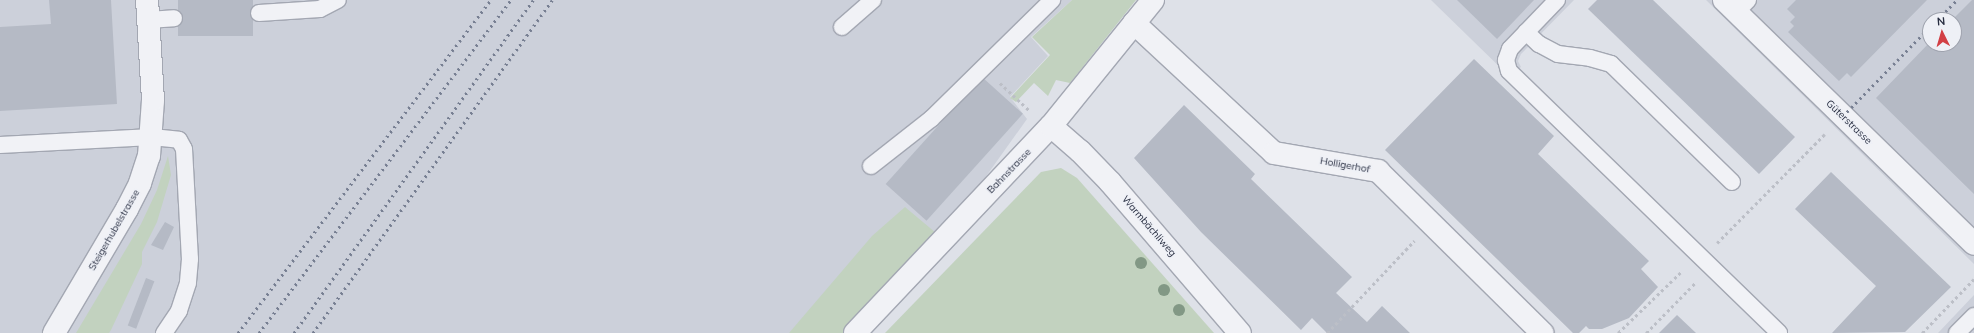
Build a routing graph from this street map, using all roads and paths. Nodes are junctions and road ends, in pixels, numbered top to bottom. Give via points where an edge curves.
1 (338, 0) edge
2 (873, 0) edge
3 (1052, 0) edge
4 (1153, 0) edge
5 (1557, 0) edge
6 (1736, 4) edge
7 (148, 10) edge
8 (259, 13) dead end
9 (174, 18) dead end
10 (1134, 23) junction
11 (842, 28) dead end
12 (1526, 32) junction
13 (1011, 94) dead end
14 (1027, 108) dead end
15 (1052, 126) junction
16 (1828, 131) dead end
17 (152, 137) junction
18 (0, 145) edge
19 (871, 166) dead end
20 (1732, 182) dead end
21 (1431, 223) junction
22 (1974, 244) edge
23 (1702, 258) junction
24 (1687, 266) dead end
25 (1700, 278) dead end
26 (1974, 279) edge
27 (1974, 316) edge
28 (54, 333) edge
29 (164, 333) edge
30 (855, 333) edge
31 (1240, 333) edge
32 (1326, 333) edge
33 (1542, 333) edge
34 (1618, 333) edge
35 (1646, 333) edge
36 (1779, 333) edge
37 (1922, 333) edge
38 (1958, 333) edge

1 - 8 lane via 320,9
2 - 11 lane
3 - 19 lane via 931,119
4 - 10 street, Bahnstrasse
5 - 12 lane
6 - 22 street, Güterstrasse
7 - 9 lane
7 - 17 street, Steigerhubelstrasse via 153,100
10 - 15 street, Bahnstrasse
10 - 21 street, Holligerhof via 1274,153 1378,171
12 - 20 lane via 1539,44 1558,54 1590,58 1611,64
12 - 23 lane via 1507,55 1507,67 1512,74
13 - 14 path
15 - 30 street, Bahnstrasse
15 - 31 street, Warmbächliweg via 1110,182
16 - 23 path
17 - 18 lane
17 - 28 street, Steigerhubelstrasse via 149,156 138,188
17 - 29 lane via 179,140 184,149 190,259 188,283 179,310
21 - 32 path
21 - 33 street, Holligerhof
23 - 36 lane
24 - 34 path
25 - 35 path
26 - 37 path
27 - 38 lane

